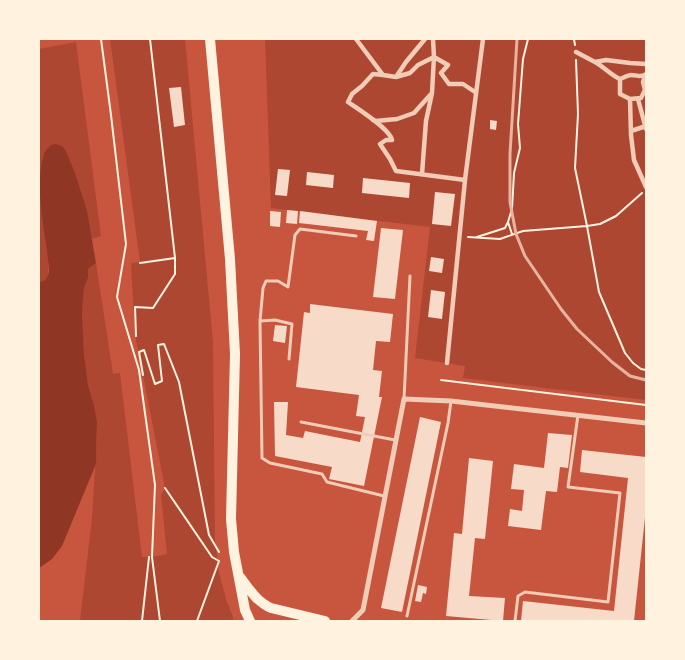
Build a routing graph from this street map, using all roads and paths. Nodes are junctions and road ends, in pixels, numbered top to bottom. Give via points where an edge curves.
1 (101, 39) edge
2 (150, 39) edge
3 (210, 39) edge
4 (356, 39) edge
5 (425, 39) edge
6 (433, 39) edge
7 (484, 39) edge
8 (528, 39) edge
9 (574, 39) edge
10 (576, 52) junction
11 (434, 57) junction
12 (595, 62) junction
13 (646, 64) edge
14 (646, 74) edge
15 (383, 75) junction
16 (396, 77) junction
17 (620, 79) junction
18 (476, 92) junction
19 (432, 93) junction
20 (630, 99) junction
21 (638, 99) junction
22 (371, 119) junction
23 (646, 127) edge
24 (632, 131) junction
25 (422, 174) junction
26 (465, 180) junction
27 (646, 188) edge
28 (508, 222) junction
29 (587, 226) junction
30 (512, 235) junction
31 (356, 236) dead end
32 (460, 237) junction
33 (475, 238) junction
34 (175, 258) junction
35 (140, 262) dead end
36 (410, 276) dead end
37 (260, 321) junction
38 (136, 336) dead end
39 (289, 359) dead end
40 (447, 363) dead end
41 (646, 370) edge
42 (143, 375) dead end
43 (441, 380) dead end
44 (404, 399) junction
45 (451, 401) junction
46 (646, 405) edge
47 (578, 415) junction
48 (302, 422) dead end
49 (646, 423) edge
50 (396, 440) junction
51 (165, 488) dead end
52 (384, 496) junction
53 (219, 552) dead end
54 (149, 557) dead end
55 (238, 574) junction
56 (408, 616) dead end
57 (142, 621) edge
58 (160, 621) edge
59 (197, 621) edge
60 (250, 621) edge
61 (325, 621) edge
62 (352, 621) edge
63 (515, 621) edge

1 - 58 path via 126,244 117,297 139,370 155,485 152,557
2 - 34 path
3 - 55 main road via 230,259 235,354 231,519
4 - 15 street
5 - 16 street
6 - 11 street
7 - 18 street
8 - 28 path via 519,105 520,148
9 - 10 path
10 - 12 street
10 - 29 path via 578,114 575,168
11 - 16 street via 410,73
11 - 18 street via 448,66 441,73 450,84 463,84
11 - 19 street
12 - 13 street
12 - 17 street
14 - 17 street
14 - 21 street via 645,90
15 - 16 street
15 - 22 street via 373,74 348,102
17 - 20 street via 620,94
18 - 26 street
19 - 22 street via 414,113 397,119
19 - 25 street via 426,121
20 - 21 street
20 - 24 street
21 - 23 street
22 - 25 street via 392,136 392,140 380,144 396,171
23 - 24 street
24 - 27 street via 634,160
25 - 26 street
26 - 32 street
27 - 29 path via 616,216
28 - 30 path
28 - 33 path via 505,228
29 - 30 path via 523,231
29 - 41 path via 599,292 625,354
30 - 33 path via 500,239
31 - 37 lane via 300,230 295,234 288,287 266,281
32 - 33 path
32 - 40 street
34 - 35 path
34 - 38 path via 175,274 153,308 135,306
36 - 44 lane
37 - 39 lane via 292,324
37 - 52 lane via 262,458 270,463 322,474 327,482
42 - 53 path via 139,352 144,350 155,384 162,382 158,345 164,344 179,382 209,535
43 - 46 path
44 - 45 street
44 - 50 street
45 - 47 street
45 - 56 lane
47 - 49 street
47 - 63 lane via 568,487 620,493 608,602 525,592 518,596
48 - 50 lane
50 - 52 street
51 - 59 path via 212,557 219,561
52 - 62 street via 363,610
54 - 57 path
55 - 60 main road
55 - 61 main road via 264,605

